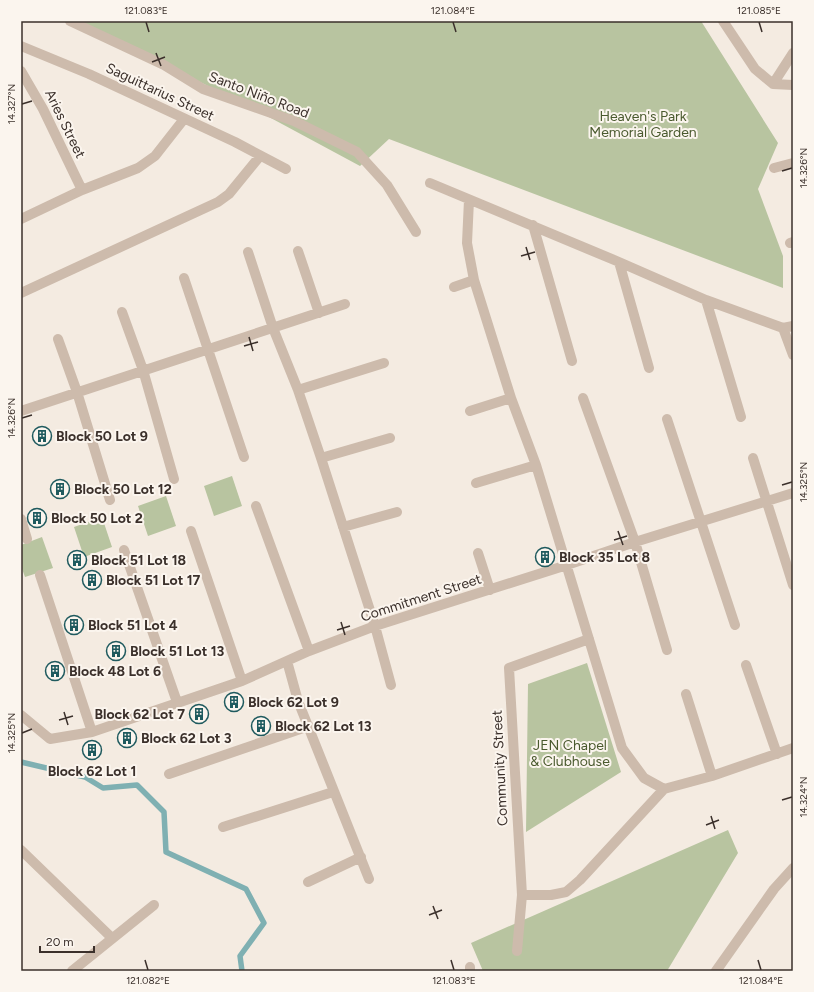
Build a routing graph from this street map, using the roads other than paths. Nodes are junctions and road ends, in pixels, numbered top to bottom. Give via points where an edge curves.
1 (70, 21) edge
2 (722, 21) edge
3 (21, 46) edge
4 (793, 53) edge
5 (21, 71) edge
6 (773, 84) junction
7 (793, 85) edge
8 (184, 119) junction
9 (260, 156) junction
10 (793, 163) edge
11 (286, 168) dead end
12 (774, 168) dead end
13 (430, 183) dead end
14 (82, 190) junction
15 (469, 200) junction
16 (22, 215) edge
17 (532, 225) junction
18 (416, 232) dead end
19 (298, 251) dead end
20 (248, 252) dead end
21 (619, 262) junction
22 (184, 278) dead end
23 (474, 280) junction
24 (454, 287) dead end
25 (21, 293) edge
26 (706, 300) junction
27 (345, 304) dead end
28 (122, 312) dead end
29 (319, 313) junction
30 (788, 327) edge
31 (273, 328) junction
32 (58, 339) dead end
33 (207, 350) junction
34 (793, 355) edge
35 (572, 361) dead end
36 (384, 363) dead end
37 (649, 368) dead end
38 (143, 370) junction
39 (298, 390) junction
40 (77, 392) junction
41 (511, 398) junction
42 (583, 398) dead end
43 (21, 411) edge
44 (470, 411) dead end
45 (741, 417) dead end
46 (667, 419) dead end
47 (390, 438) dead end
48 (244, 457) dead end
49 (320, 458) junction
50 (753, 458) dead end
51 (536, 465) junction
52 (174, 479) dead end
53 (476, 483) dead end
54 (793, 492) edge
55 (110, 500) dead end
56 (766, 501) junction
57 (256, 506) dead end
58 (397, 512) dead end
59 (21, 519) edge
60 (701, 522) junction
61 (343, 527) junction
62 (191, 531) dead end
63 (27, 539) dead end
64 (635, 542) junction
65 (124, 550) dead end
66 (478, 553) dead end
67 (567, 565) junction
68 (40, 575) dead end
69 (793, 585) edge
70 (490, 590) junction
71 (735, 625) dead end
72 (375, 626) junction
73 (589, 639) junction
74 (667, 650) dead end
75 (308, 651) junction
76 (287, 661) junction
77 (746, 665) dead end
78 (242, 681) junction
79 (391, 685) dead end
80 (686, 694) dead end
81 (177, 702) junction
82 (21, 715) edge
83 (309, 726) junction
84 (92, 732) junction
85 (793, 748) edge
86 (777, 754) junction
87 (169, 774) dead end
88 (712, 776) junction
89 (664, 789) junction
90 (333, 792) junction
91 (223, 827) dead end
92 (21, 850) edge
93 (361, 857) junction
94 (793, 868) edge
95 (369, 879) dead end
96 (308, 882) dead end
97 (522, 895) junction
98 (154, 905) dead end
99 (112, 938) junction
100 (517, 951) dead end
101 (72, 971) edge
102 (716, 971) edge

1 - 18 street, Santo Niño Road via 164,65 203,89 294,121 357,152 387,185
2 - 6 street via 755,69
3 - 8 street, Saguittarius Street via 89,74
4 - 6 street
5 - 14 street, Aries Street
6 - 7 street
8 - 9 street, Saguittarius Street
8 - 14 street via 155,156 138,168
9 - 11 street, Saguittarius Street
9 - 25 street via 229,194 218,202
10 - 12 street
13 - 15 street
14 - 16 street
15 - 17 street
15 - 23 street via 467,243
17 - 21 street
17 - 35 street
19 - 29 street
20 - 31 street
21 - 26 street
21 - 37 street
22 - 33 street
23 - 24 street
23 - 41 street
26 - 30 street
26 - 45 street
27 - 29 street
28 - 38 street
29 - 31 street
30 - 34 street
31 - 33 street
31 - 39 street
32 - 40 street
33 - 38 street
33 - 48 street
36 - 39 street
38 - 40 street
38 - 52 street
39 - 49 street
40 - 43 street
40 - 55 street
41 - 44 street
41 - 51 street
42 - 64 street
46 - 60 street
47 - 49 street
49 - 61 street
50 - 56 street
51 - 53 street
51 - 67 street
54 - 56 street, Commitment Street
56 - 60 street, Commitment Street
56 - 69 street
57 - 75 street
58 - 61 street
59 - 63 street
60 - 64 street, Commitment Street
60 - 71 street
61 - 72 street
62 - 78 street
64 - 67 street, Commitment Street
64 - 74 street
65 - 81 street
66 - 70 street
67 - 70 street, Commitment Street
67 - 73 street
68 - 84 street
70 - 72 street, Commitment Street
72 - 75 street, Commitment Street
72 - 79 street
73 - 89 street via 622,748 644,778
73 - 97 street, Community Street via 509,668
75 - 76 street, Commitment Street
76 - 78 street, Commitment Street
76 - 83 street via 298,701
77 - 86 street
78 - 81 street, Commitment Street
80 - 88 street
81 - 84 street, Commitment Street
82 - 84 street, Commitment Street via 50,739
83 - 87 street
83 - 90 street
85 - 86 street
86 - 88 street
88 - 89 street
89 - 97 street via 566,892
90 - 91 street
90 - 93 street
92 - 99 street
93 - 95 street
93 - 96 street
94 - 102 street via 774,889
97 - 100 street, Community Street
98 - 99 street
99 - 101 street

